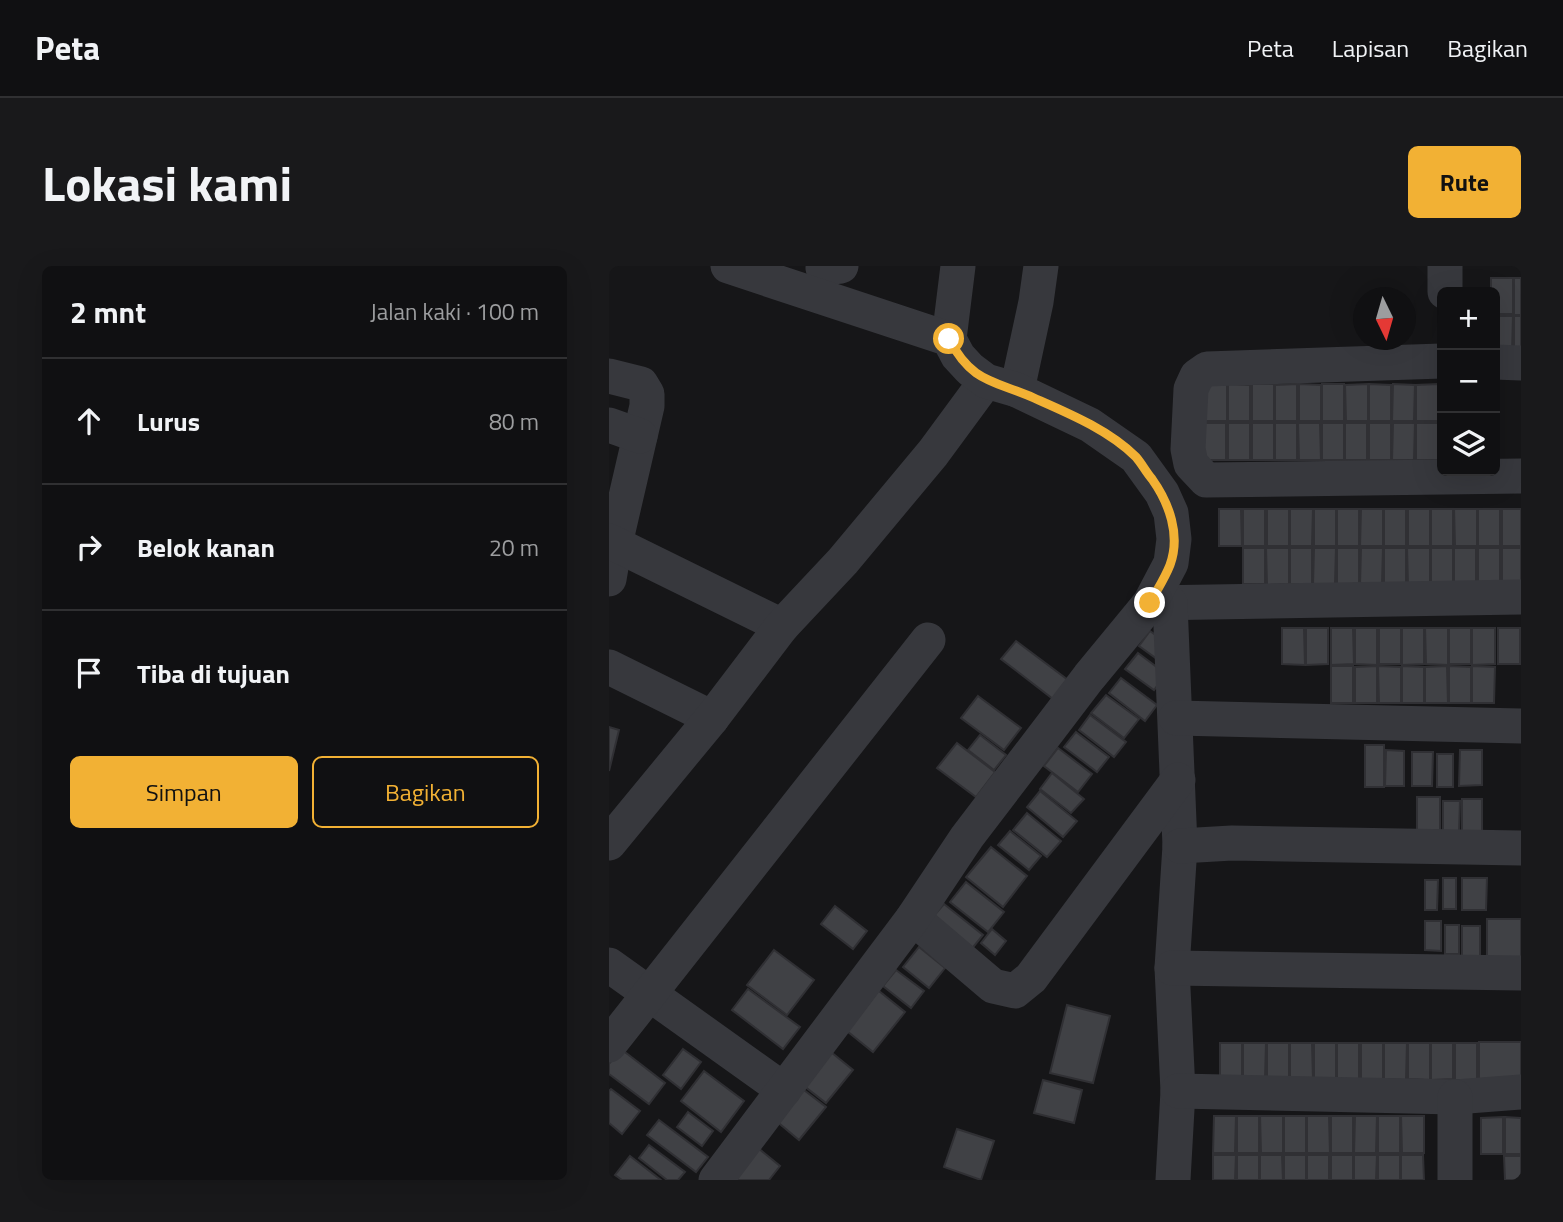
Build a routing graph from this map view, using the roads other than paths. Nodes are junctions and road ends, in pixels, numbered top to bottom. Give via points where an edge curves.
1 (728, 266) edge
2 (958, 266) edge
3 (1041, 266) edge
4 (1445, 266) edge
5 (1445, 287) edge
6 (949, 339) junction
7 (1437, 361) edge
8 (1500, 362) edge
9 (1521, 363) edge
10 (609, 376) edge
11 (1001, 386) junction
12 (624, 431) edge
13 (1521, 476) edge
14 (612, 542) edge
15 (609, 579) edge
16 (1521, 597) edge
17 (1160, 603) junction
18 (782, 626) junction
19 (927, 640) dead end
20 (609, 667) edge
21 (712, 718) junction
22 (1176, 718) junction
23 (1521, 726) edge
24 (1178, 780) junction
25 (609, 843) edge
26 (1180, 846) junction
27 (1521, 848) edge
28 (913, 918) junction
29 (609, 965) edge
30 (1172, 968) junction
31 (1521, 973) edge
32 (647, 994) junction
33 (609, 1045) edge
34 (784, 1090) junction
35 (1178, 1091) junction
36 (1521, 1092) edge
37 (1455, 1097) junction
38 (716, 1180) edge
39 (1173, 1180) edge
40 (1455, 1180) edge

1 - 6 street
2 - 6 street
3 - 11 street via 1036,303
4 - 5 street
6 - 11 street via 970,369
7 - 13 street via 1207,369 1191,389 1191,464 1206,480
8 - 9 street
10 - 12 street via 641,384 647,394 647,406
11 - 17 street via 1090,425 1136,457 1171,513 1174,539
11 - 18 street via 925,462
12 - 14 street
14 - 15 street
14 - 18 street
16 - 17 street
17 - 22 street
17 - 28 street via 1089,677 967,837
18 - 21 street
19 - 32 street
20 - 21 street
21 - 25 street
22 - 23 street
22 - 24 street
24 - 26 street
24 - 28 street via 1031,978 1015,991 993,986
26 - 27 street
26 - 30 street
28 - 34 street
29 - 32 street
30 - 31 street
30 - 35 street
32 - 33 street
32 - 34 street
34 - 38 street
35 - 37 street
35 - 39 street
36 - 37 street
37 - 40 street

